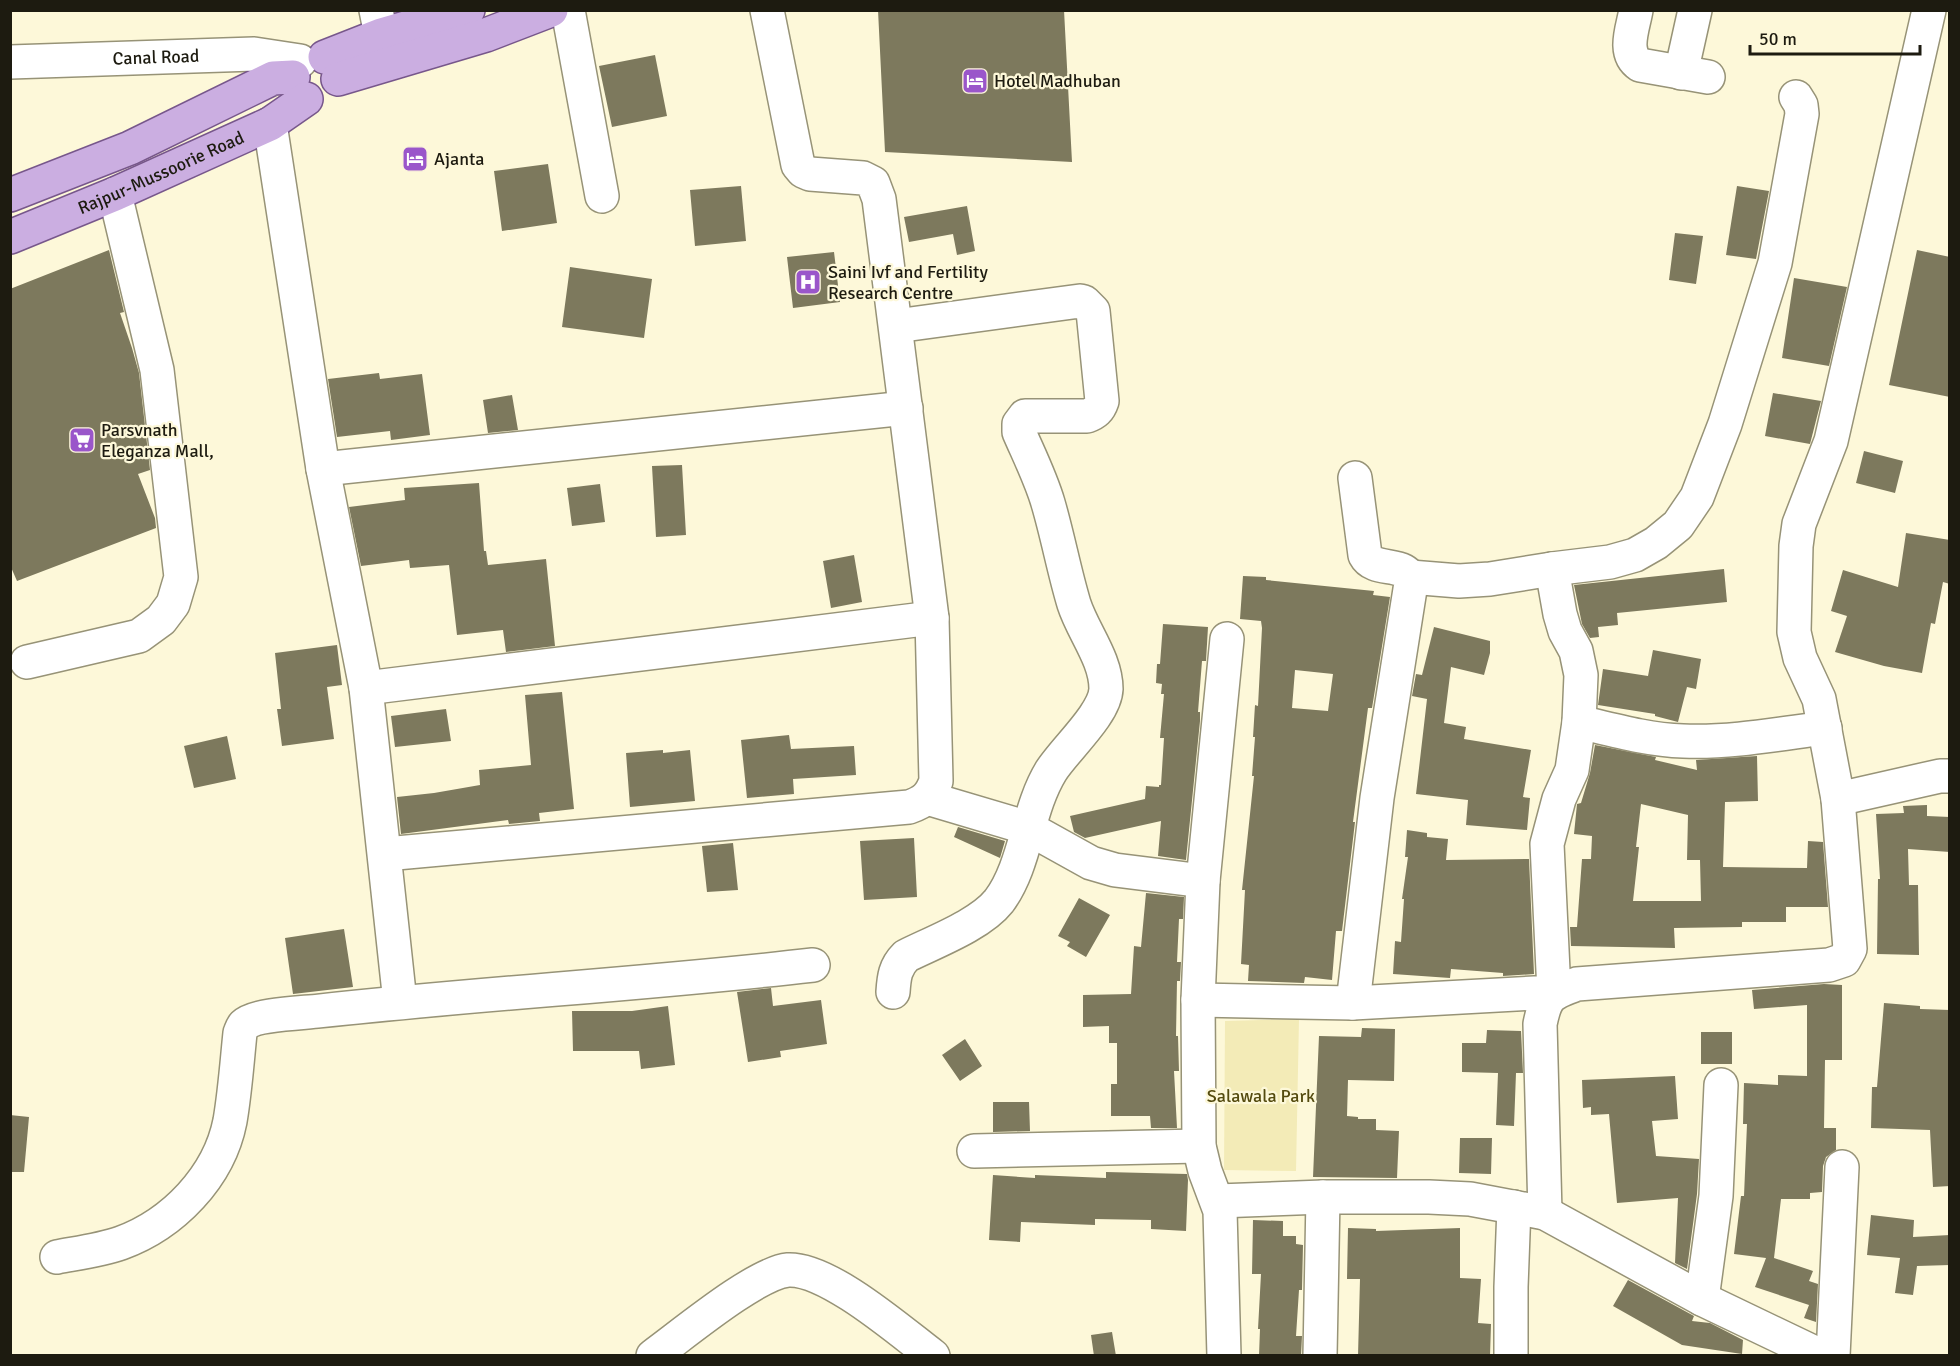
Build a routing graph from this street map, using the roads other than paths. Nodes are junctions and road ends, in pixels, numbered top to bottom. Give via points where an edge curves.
1 (468, 10) edge
2 (551, 10) edge
3 (568, 10) edge
4 (767, 10) edge
5 (1636, 10) edge
6 (1695, 10) edge
7 (1929, 10) edge
8 (378, 23) edge
9 (10, 62) edge
10 (312, 75) junction
11 (1796, 97) dead end
12 (270, 124) junction
13 (115, 194) junction
14 (10, 195) edge
15 (602, 196) dead end
16 (10, 237) edge
17 (896, 326) junction
18 (906, 408) junction
19 (323, 469) junction
20 (1355, 478) dead end
21 (1552, 569) junction
22 (1410, 577) junction
23 (932, 618) junction
24 (1227, 639) dead end
25 (27, 662) dead end
26 (366, 688) junction
27 (1579, 722) junction
28 (1825, 728) junction
29 (1950, 776) edge
30 (927, 798) junction
31 (1838, 799) junction
32 (1028, 828) junction
33 (385, 854) junction
34 (1203, 881) junction
35 (813, 965) dead end
36 (893, 992) dead end
37 (1554, 992) junction
38 (1198, 1000) junction
39 (400, 1002) junction
40 (1353, 1003) junction
41 (1721, 1085) dead end
42 (1200, 1146) junction
43 (974, 1151) dead end
44 (1842, 1167) dead end
45 (1323, 1197) junction
46 (1218, 1201) junction
47 (1529, 1210) junction
48 (57, 1257) dead end
49 (1702, 1299) junction
50 (1804, 1351) edge
51 (652, 1356) edge
52 (933, 1356) edge
53 (1224, 1356) edge
54 (1320, 1356) edge
55 (1511, 1356) edge
56 (1833, 1356) edge

1 - 8 main road, Rajpur-Mussoorie Road
2 - 10 main road, Rajpur-Mussoorie Road via 486,35
3 - 15 street
4 - 17 street via 798,165 810,174 863,178 873,183 877,191
5 - 6 street via 1630,55 1640,65 1694,75
7 - 28 street via 1831,441 1797,536 1795,645 1819,699
8 - 10 main road, Rajpur-Mussoorie Road
9 - 10 street, Canal Road via 254,54
10 - 12 main road, Rajpur-Mussoorie Road
10 - 14 main road, Rajpur-Mussoorie Road via 273,78 130,148
11 - 21 street via 1802,114 1775,263 1725,424 1697,497 1678,525 1635,555
12 - 13 main road, Rajpur-Mussoorie Road
12 - 19 street
13 - 16 main road, Rajpur-Mussoorie Road
13 - 25 street via 157,370 181,577 173,604 162,620 140,636
17 - 18 street
17 - 32 street via 1080,301 1093,311 1100,408 1087,416 1025,416 1019,432 1048,502 1074,605 1102,668 1106,691 1099,708 1043,785
18 - 19 street
18 - 23 street
19 - 26 street
20 - 22 street via 1368,561 1403,570
21 - 22 street via 1490,579
21 - 27 street via 1560,614 1580,661
22 - 40 street via 1377,798
23 - 26 street
23 - 30 street via 936,782
24 - 34 street
26 - 33 street
27 - 28 street via 1681,741
27 - 37 street via 1572,770 1546,844
28 - 31 street
29 - 31 street
30 - 32 street
30 - 33 street via 909,807
31 - 37 street via 1850,949 1844,960 1829,965 1577,984
32 - 34 street via 1099,866
32 - 36 street via 1025,844 1000,900 969,924 906,956 894,973
33 - 39 street
34 - 38 street
35 - 39 street
37 - 40 street
37 - 47 street via 1544,1005 1540,1024
38 - 40 street
38 - 42 street
39 - 48 street via 272,1016 243,1026 229,1123 217,1157 195,1192 170,1215 120,1244
41 - 49 street via 1716,1196
42 - 43 street
42 - 46 street via 1204,1171
44 - 56 street
45 - 46 street
45 - 47 street via 1470,1199
45 - 54 street
46 - 53 street
47 - 49 street
47 - 55 street via 1511,1287
49 - 50 street
51 - 52 street via 754,1283 788,1270 807,1272 831,1282

